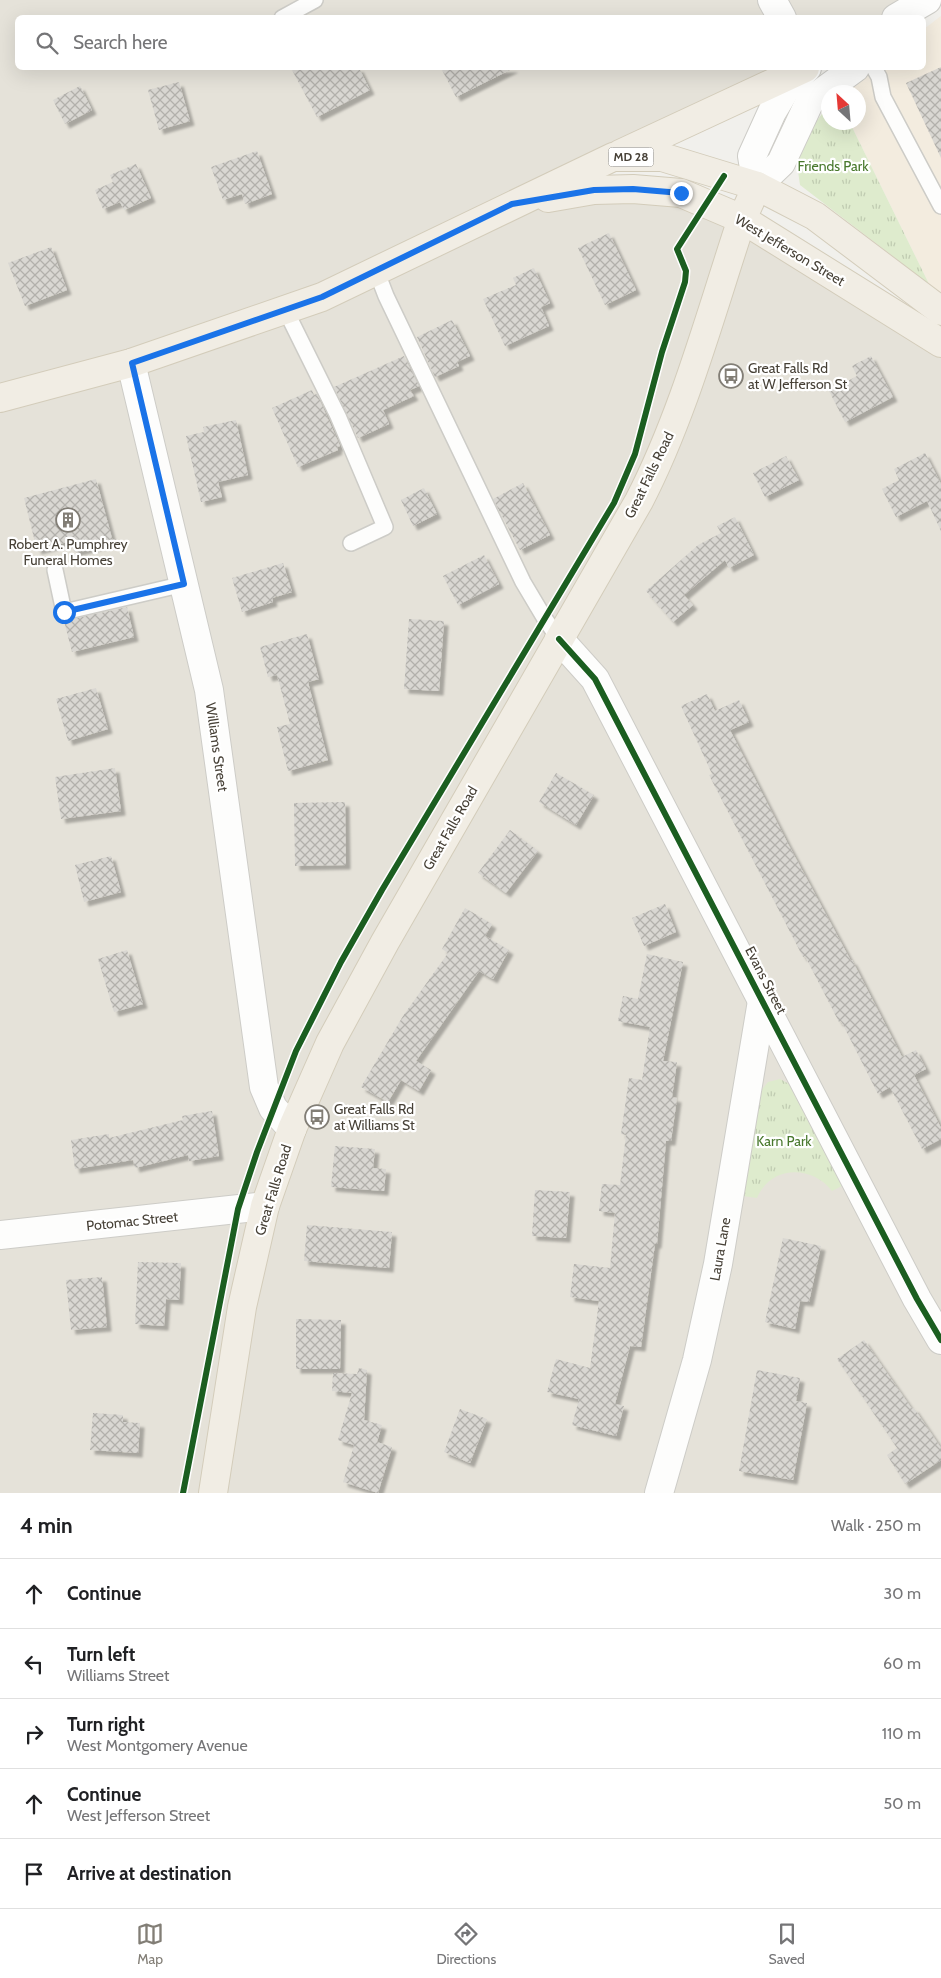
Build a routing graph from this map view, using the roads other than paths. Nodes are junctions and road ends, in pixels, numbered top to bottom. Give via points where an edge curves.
1 (315, 0) edge
2 (772, 0) edge
3 (927, 0) edge
4 (941, 8) edge
5 (288, 15) edge
6 (780, 15) edge
7 (901, 15) edge
8 (926, 19) edge
9 (802, 70) edge
10 (804, 70) edge
11 (852, 70) edge
12 (875, 70) edge
13 (613, 157) junction
14 (757, 186) junction
15 (512, 204) junction
16 (941, 206) edge
17 (742, 218) junction
18 (376, 270) junction
19 (285, 309) junction
20 (941, 311) edge
21 (938, 345) edge
22 (132, 363) junction
23 (0, 398) edge
24 (351, 543) dead end
25 (54, 570) dead end
26 (184, 584) junction
27 (559, 639) junction
28 (762, 1001) junction
29 (292, 1129) junction
30 (265, 1206) junction
31 (0, 1235) edge
32 (941, 1340) edge
33 (213, 1493) edge
34 (659, 1493) edge

1 - 5 lane
2 - 6 street
3 - 7 street
4 - 8 street
9 - 13 main road
10 - 14 street via 787,87 752,156
11 - 14 street via 810,101 781,163
12 - 16 lane via 883,97
13 - 14 main road, MD 28 via 662,157
13 - 15 main road, MD 28
14 - 17 main road, Great Falls Road
14 - 20 main road, MD 28 via 815,216
15 - 17 main road, West Jefferson Street / MD 28 via 594,190 633,189 681,193
15 - 18 main road, MD 28
17 - 21 main road, West Jefferson Street / MD 28
17 - 27 main road, Great Falls Road via 656,469
18 - 19 main road, MD 28 via 322,297
18 - 27 lane via 523,582
19 - 22 main road, MD 28
19 - 24 lane via 338,416 385,527
22 - 23 main road, MD 28
22 - 26 street, Williams Street
25 - 26 lane via 64,612
26 - 29 street, Williams Street via 209,690 264,1087 273,1108
27 - 28 street, Evans Street via 596,680
27 - 29 main road, Great Falls Road via 376,958 330,1043
28 - 32 street, Evans Street
28 - 34 street, Laura Lane via 712,1293 697,1360
29 - 30 main road, Great Falls Road
30 - 31 street, Potomac Street
30 - 33 main road, Great Falls Road via 242,1307

